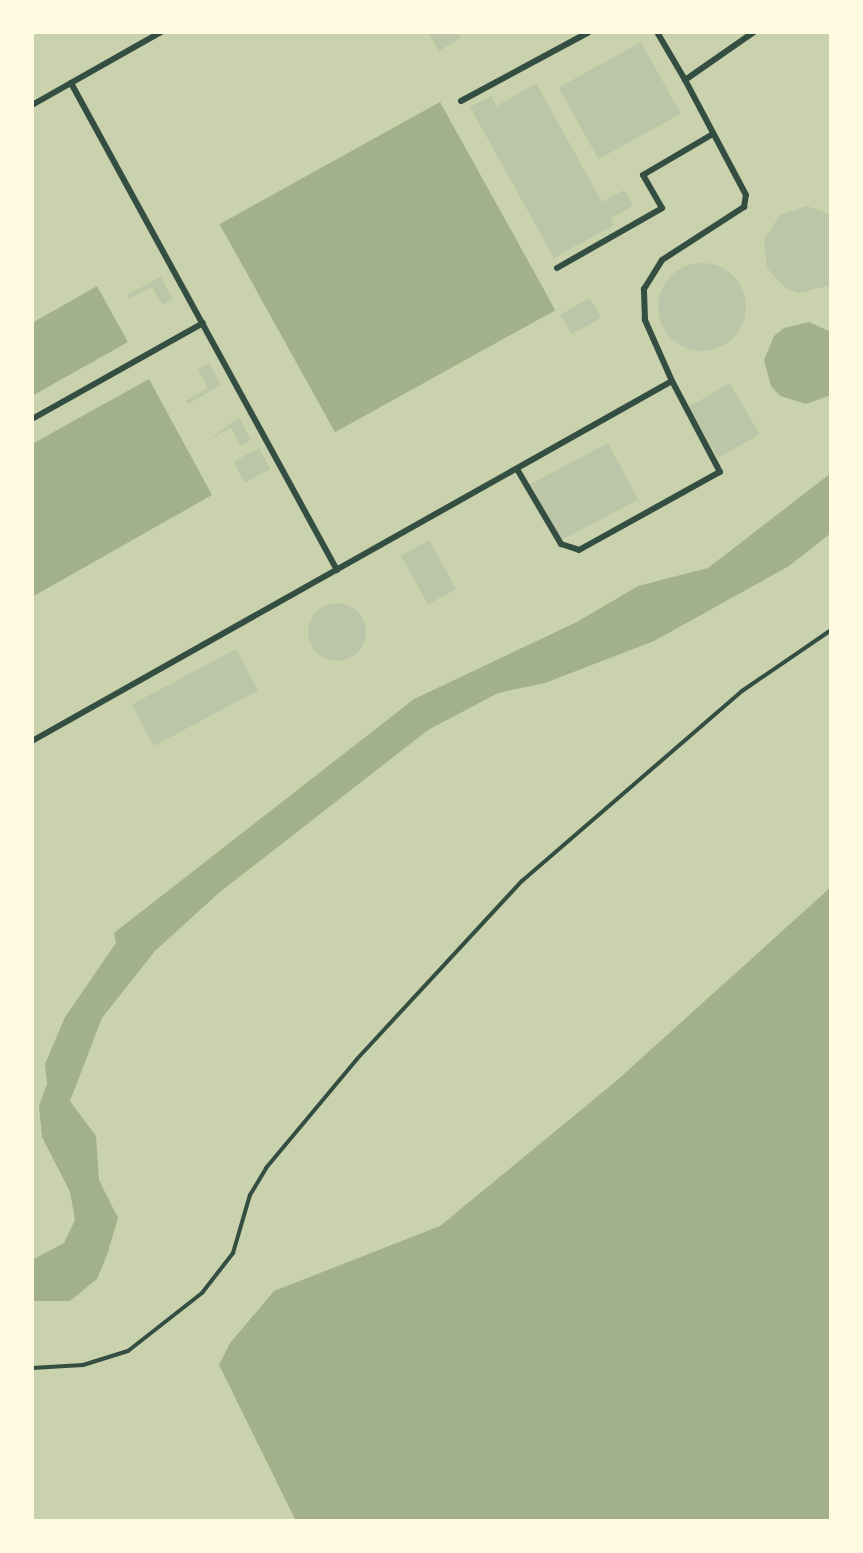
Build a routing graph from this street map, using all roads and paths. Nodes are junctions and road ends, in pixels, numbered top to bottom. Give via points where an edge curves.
1 (161, 32) edge
2 (589, 32) edge
3 (669, 32) edge
4 (754, 32) edge
5 (659, 35) edge
6 (685, 80) junction
7 (71, 83) junction
8 (461, 101) dead end
9 (32, 105) edge
10 (713, 134) junction
11 (557, 268) dead end
12 (203, 323) junction
13 (672, 381) junction
14 (32, 419) edge
15 (517, 469) junction
16 (337, 570) junction
17 (831, 630) edge
18 (32, 741) edge
19 (32, 1368) edge

1 - 7 lane
2 - 8 lane
3 - 5 lane
4 - 6 lane
5 - 6 lane
6 - 10 lane
7 - 9 lane
7 - 12 lane
10 - 11 lane via 643,175 662,208
10 - 13 lane via 746,195 744,207 662,260 644,289 645,320
12 - 14 lane
12 - 16 lane
13 - 15 lane
13 - 15 lane via 720,472 579,550 561,544
15 - 16 lane
16 - 18 lane
17 - 19 path via 742,691 522,881 357,1059 266,1168 250,1195 233,1253 202,1293 128,1351 83,1365

